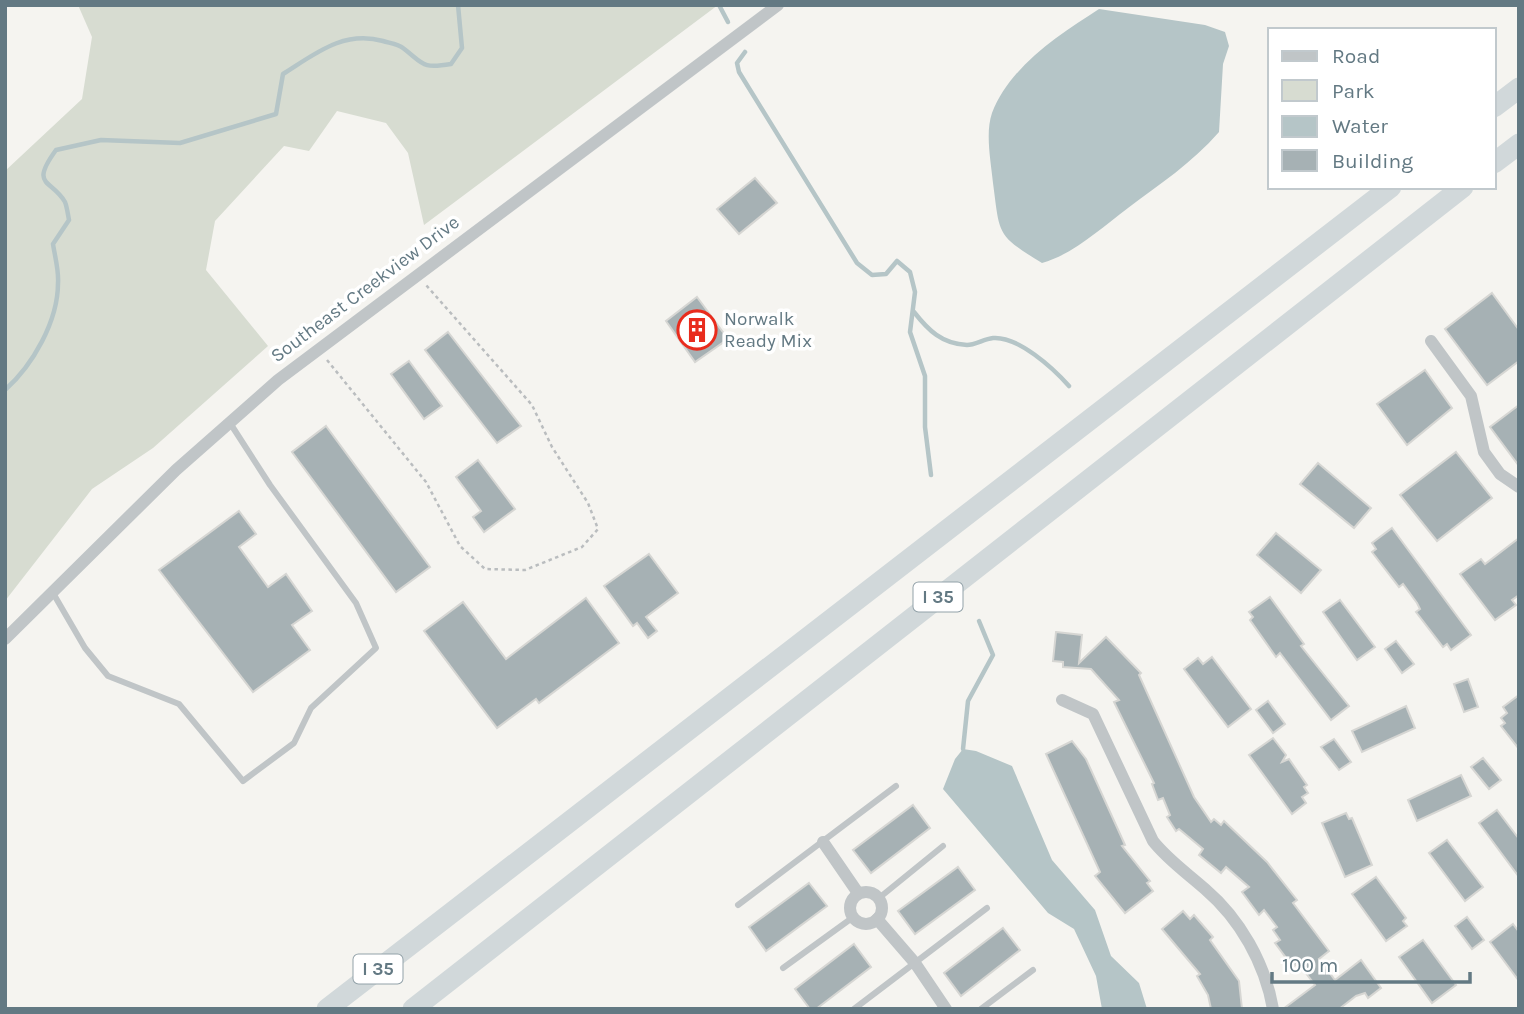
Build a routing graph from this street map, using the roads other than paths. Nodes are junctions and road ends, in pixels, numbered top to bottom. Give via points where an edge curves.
1 (778, 5) edge
2 (1519, 88) edge
3 (1496, 105) edge
4 (1519, 144) edge
5 (1496, 161) edge
6 (1388, 189) edge
7 (1460, 189) edge
8 (1431, 341) dead end
9 (230, 423) junction
10 (1519, 487) edge
11 (53, 593) junction
12 (5, 639) edge
13 (1062, 700) dead end
14 (896, 786) dead end
15 (823, 842) junction
16 (943, 846) dead end
17 (858, 893) junction
18 (879, 898) junction
19 (738, 905) dead end
20 (987, 908) dead end
21 (852, 918) junction
22 (877, 919) junction
23 (915, 963) junction
24 (783, 968) dead end
25 (1033, 970) dead end
26 (327, 1009) edge
27 (413, 1009) edge
28 (854, 1009) edge
29 (946, 1009) edge
30 (981, 1009) edge
31 (1273, 1009) edge

1 - 9 street, Southeast Creekview Drive via 318,349
2 - 3 highway
4 - 5 highway
6 - 26 highway, I 35
7 - 27 highway, I 35
8 - 10 street via 1471,396 1484,452 1500,474
9 - 11 street, Southeast Creekview Drive via 176,470
9 - 11 lane via 356,603 376,648 311,708 294,743 243,781 179,704 108,676 85,648
11 - 12 street, Southeast Creekview Drive
13 - 31 street via 1093,713 1153,841 1240,928 1264,973
14 - 15 lane
15 - 17 street
15 - 19 lane
16 - 18 lane
17 - 18 street via 871,892
17 - 21 street via 849,904
18 - 22 street via 882,908
20 - 23 lane
21 - 22 street via 865,924
21 - 24 lane
22 - 23 street
23 - 28 lane
23 - 29 street
25 - 30 lane

